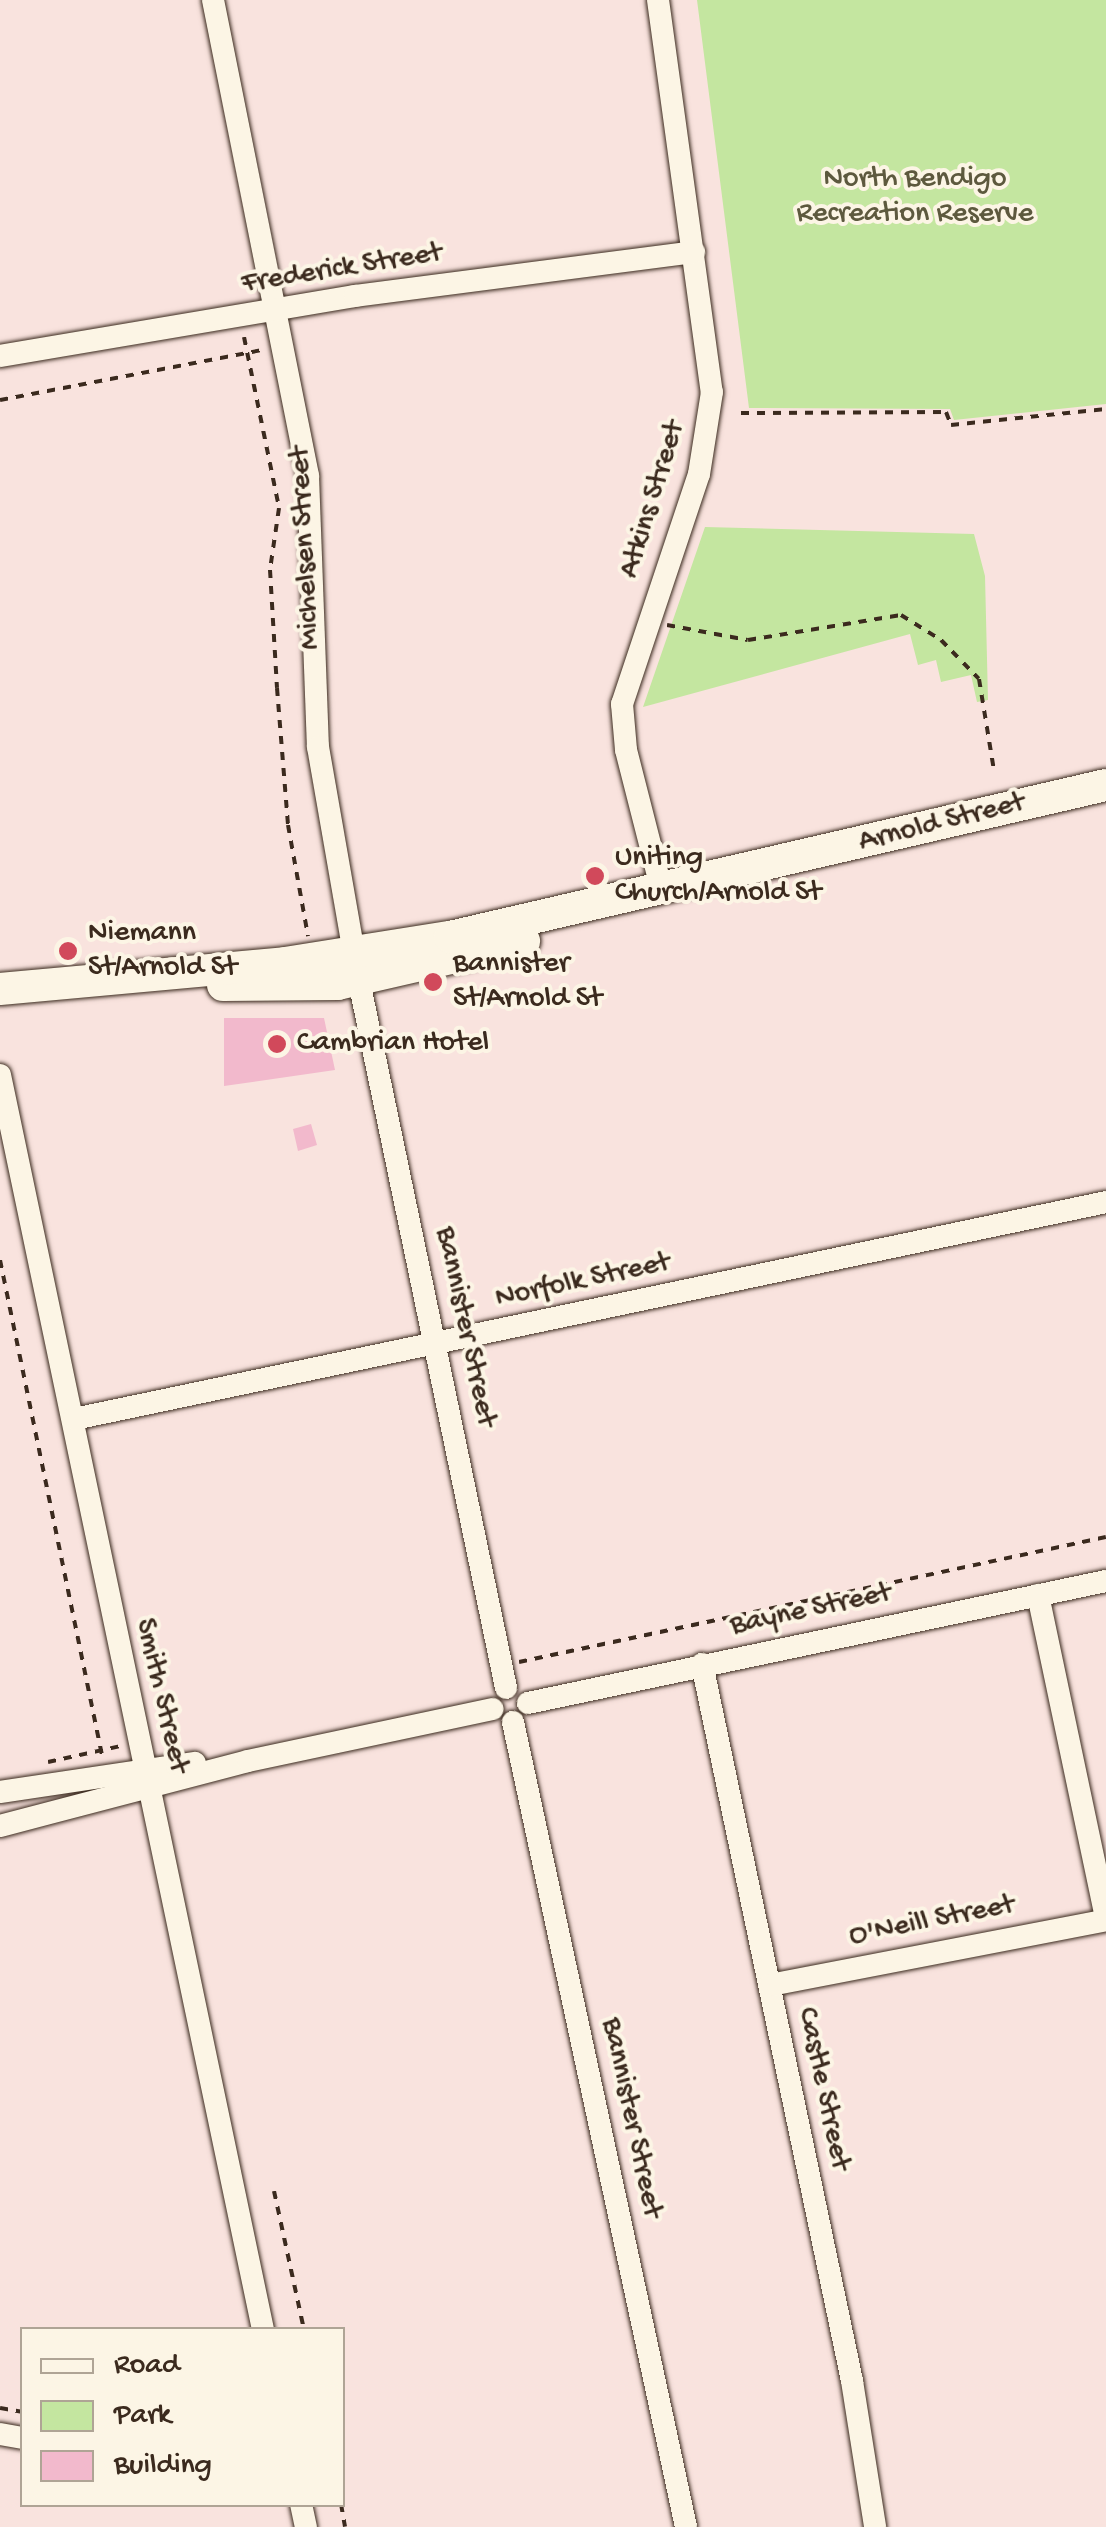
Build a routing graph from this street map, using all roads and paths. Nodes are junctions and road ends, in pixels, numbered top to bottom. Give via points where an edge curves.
1 (213, 0) edge
2 (658, 0) edge
3 (694, 252) junction
4 (278, 308) junction
5 (243, 332) dead end
6 (268, 349) dead end
7 (248, 353) junction
8 (0, 356) edge
9 (0, 400) edge
10 (1106, 409) edge
11 (741, 413) dead end
12 (648, 619) junction
13 (994, 771) dead end
14 (1106, 784) edge
15 (662, 892) junction
16 (311, 945) dead end
17 (356, 967) junction
18 (0, 989) edge
19 (0, 1076) edge
20 (1106, 1202) edge
21 (0, 1260) edge
22 (438, 1344) junction
23 (74, 1419) junction
24 (1106, 1537) edge
25 (1106, 1580) edge
26 (1038, 1595) junction
27 (516, 1663) dead end
28 (702, 1664) junction
29 (506, 1688) junction
30 (528, 1702) junction
31 (503, 1716) junction
32 (131, 1744) dead end
33 (101, 1750) junction
34 (34, 1766) dead end
35 (105, 1769) dead end
36 (148, 1779) junction
37 (0, 1792) edge
38 (0, 1826) edge
39 (1106, 1919) edge
40 (770, 1985) junction
41 (274, 2191) dead end
42 (262, 2327) edge
43 (303, 2327) edge
44 (686, 2527) edge
45 (875, 2527) edge

1 - 4 street, Michelsen Street
2 - 3 street, Atkins Street
3 - 4 street, Frederick Street
3 - 12 street, Atkins Street via 709,354 710,425
4 - 8 street, Frederick Street
4 - 17 street, Michelsen Street via 308,476 318,748
5 - 7 path
6 - 7 path
7 - 9 path
7 - 16 path via 279,508 270,570 277,688 288,826
10 - 11 path via 951,424 946,412
12 - 13 path via 748,640 901,615 941,640 978,680
12 - 15 street, Atkins Street via 625,686 622,720
14 - 15 main road, Arnold Street
15 - 17 main road, Arnold Street
17 - 18 main road, Arnold Street
17 - 22 street, Bannister Street
19 - 23 street, Smith Street
20 - 22 street, Norfolk Street
21 - 33 path
22 - 23 street, Norfolk Street
22 - 29 street, Bannister Street
23 - 36 street, Smith Street
24 - 27 path
25 - 26 street, Bayne Street
26 - 28 street, Bayne Street
26 - 39 street
28 - 30 street, Bayne Street
28 - 40 street, Castle Street
29 - 30 street via 519,1689
29 - 31 street
30 - 31 street
31 - 36 street
31 - 44 street, Bannister Street
32 - 33 path
33 - 34 path
33 - 35 path
36 - 37 street
36 - 38 street
36 - 42 street, Smith Street
39 - 40 street, O'Neill Street
40 - 45 street, Castle Street via 852,2380
41 - 43 path

